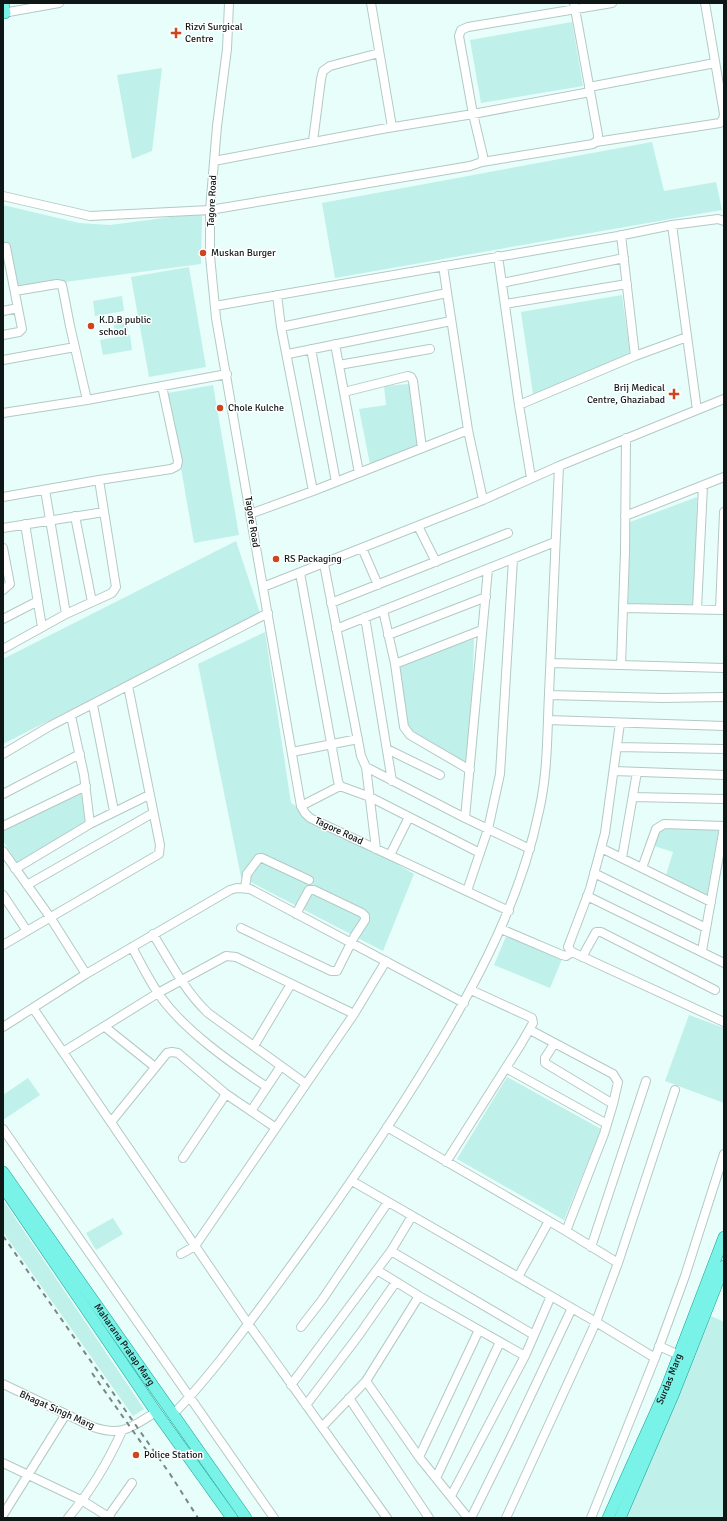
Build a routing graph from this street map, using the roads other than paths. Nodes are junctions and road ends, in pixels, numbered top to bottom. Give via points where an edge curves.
1 (59, 3) edge
2 (229, 3) edge
3 (371, 3) edge
4 (612, 3) edge
5 (705, 3) edge
6 (574, 6) edge
7 (4, 9) edge
8 (379, 53) junction
9 (715, 63) junction
10 (590, 89) junction
11 (473, 114) junction
12 (392, 127) junction
13 (313, 142) junction
14 (596, 142) junction
15 (214, 161) junction
16 (482, 162) junction
17 (3, 196) edge
18 (210, 210) junction
19 (724, 221) edge
20 (672, 225) junction
21 (621, 235) junction
22 (6, 247) dead end
23 (498, 256) junction
24 (624, 258) junction
25 (443, 266) junction
26 (502, 283) junction
27 (627, 284) junction
28 (15, 291) junction
29 (447, 294) junction
30 (277, 295) junction
31 (505, 304) junction
32 (215, 306) junction
33 (18, 308) junction
34 (3, 311) edge
35 (452, 321) junction
36 (281, 327) junction
37 (3, 335) edge
38 (687, 337) junction
39 (335, 344) junction
40 (75, 347) junction
41 (311, 349) junction
42 (430, 349) dead end
43 (288, 354) junction
44 (635, 356) junction
45 (3, 360) edge
46 (339, 365) junction
47 (227, 374) junction
48 (162, 386) junction
49 (344, 392) junction
50 (724, 399) edge
51 (87, 400) junction
52 (519, 405) junction
53 (697, 410) junction
54 (3, 413) edge
55 (468, 430) junction
56 (626, 438) junction
57 (422, 448) junction
58 (559, 466) junction
59 (359, 473) junction
60 (724, 477) edge
61 (531, 478) junction
62 (99, 480) junction
63 (336, 482) junction
64 (703, 486) junction
65 (45, 490) junction
66 (313, 491) junction
67 (3, 497) edge
68 (483, 500) junction
69 (104, 512) junction
70 (724, 512) edge
71 (250, 514) junction
72 (74, 516) junction
73 (625, 516) junction
74 (50, 520) junction
75 (25, 524) junction
76 (418, 526) junction
77 (3, 528) edge
78 (508, 533) dead end
79 (555, 542) junction
80 (3, 548) edge
81 (362, 548) junction
82 (513, 559) junction
83 (436, 562) junction
84 (324, 564) junction
85 (488, 569) junction
86 (300, 573) junction
87 (378, 585) junction
88 (262, 587) junction
89 (3, 590) edge
90 (486, 597) junction
91 (38, 601) junction
92 (92, 602) junction
93 (331, 604) junction
94 (623, 608) junction
95 (697, 609) junction
96 (383, 610) junction
97 (722, 610) edge
98 (268, 613) junction
99 (66, 614) junction
100 (365, 617) junction
101 (3, 619) edge
102 (42, 627) junction
103 (336, 628) junction
104 (482, 630) junction
105 (388, 635) junction
106 (3, 649) edge
107 (551, 663) junction
108 (395, 664) junction
109 (621, 665) junction
110 (724, 668) edge
111 (128, 686) junction
112 (549, 695) junction
113 (724, 697) edge
114 (93, 705) junction
115 (71, 716) junction
116 (548, 720) junction
117 (620, 723) junction
118 (724, 726) edge
119 (358, 739) junction
120 (332, 744) junction
121 (617, 747) junction
122 (387, 749) junction
123 (724, 749) edge
124 (292, 752) junction
125 (3, 754) edge
126 (80, 754) junction
127 (366, 767) junction
128 (470, 770) junction
129 (614, 771) junction
130 (638, 772) junction
131 (440, 775) dead end
132 (724, 775) edge
133 (392, 781) junction
134 (86, 786) junction
135 (340, 786) junction
136 (3, 794) edge
137 (149, 795) junction
138 (370, 797) junction
139 (633, 797) junction
140 (724, 799) edge
141 (301, 806) junction
142 (114, 812) junction
143 (153, 813) junction
144 (409, 817) junction
145 (465, 818) junction
146 (90, 824) junction
147 (3, 826) edge
148 (724, 826) edge
149 (488, 829) junction
150 (601, 848) junction
151 (376, 849) junction
152 (530, 849) junction
153 (3, 851) edge
154 (480, 854) junction
155 (390, 855) junction
156 (622, 858) junction
157 (642, 868) junction
158 (15, 869) junction
159 (594, 873) junction
160 (309, 880) dead end
161 (27, 885) junction
162 (245, 888) junction
163 (467, 891) junction
164 (3, 895) edge
165 (587, 896) junction
166 (711, 902) junction
167 (508, 911) junction
168 (296, 914) junction
169 (50, 917) junction
170 (241, 928) dead end
171 (501, 928) junction
172 (706, 928) junction
173 (27, 931) junction
174 (153, 934) junction
175 (351, 943) junction
176 (3, 945) edge
177 (132, 947) junction
178 (702, 951) junction
179 (572, 952) junction
180 (582, 957) junction
181 (386, 961) junction
182 (724, 963) edge
183 (86, 974) junction
184 (181, 981) junction
185 (291, 984) junction
186 (471, 990) junction
187 (715, 990) dead end
188 (158, 993) junction
189 (464, 1003) junction
190 (33, 1008) junction
191 (354, 1014) junction
192 (724, 1022) edge
193 (3, 1027) edge
194 (105, 1027) junction
195 (530, 1030) junction
196 (554, 1044) junction
197 (254, 1046) junction
198 (63, 1052) junction
199 (281, 1066) junction
200 (155, 1067) junction
201 (506, 1068) junction
202 (646, 1081) dead end
203 (306, 1084) junction
204 (267, 1087) junction
205 (675, 1090) dead end
206 (226, 1094) junction
207 (613, 1104) junction
208 (251, 1111) junction
209 (111, 1122) junction
210 (607, 1124) junction
211 (387, 1127) junction
212 (276, 1128) junction
213 (3, 1129) edge
214 (724, 1154) edge
215 (183, 1158) dead end
216 (446, 1162) junction
217 (3, 1172) edge
218 (352, 1181) junction
219 (3, 1187) edge
220 (388, 1202) junction
221 (412, 1216) junction
222 (549, 1221) junction
223 (566, 1231) junction
224 (724, 1237) edge
225 (195, 1246) junction
226 (591, 1247) junction
227 (391, 1251) junction
228 (181, 1254) dead end
229 (57, 1257) junction
230 (618, 1263) junction
231 (724, 1266) edge
232 (377, 1270) junction
233 (518, 1277) junction
234 (396, 1282) junction
235 (419, 1296) junction
236 (551, 1296) junction
237 (704, 1303) junction
238 (572, 1308) junction
239 (596, 1322) junction
240 (249, 1325) junction
241 (301, 1327) dead end
242 (479, 1330) junction
243 (110, 1334) junction
244 (534, 1335) junction
245 (500, 1342) junction
246 (660, 1346) junction
247 (679, 1355) junction
248 (525, 1356) junction
249 (655, 1358) junction
250 (366, 1381) junction
251 (3, 1384) edge
252 (291, 1385) junction
253 (190, 1398) junction
254 (349, 1398) junction
255 (306, 1405) junction
256 (156, 1412) junction
257 (66, 1414) junction
258 (173, 1414) junction
259 (322, 1427) junction
260 (122, 1431) junction
261 (419, 1457) junction
262 (3, 1463) edge
263 (28, 1474) junction
264 (436, 1478) junction
265 (132, 1483) dead end
266 (223, 1484) junction
267 (213, 1492) junction
268 (451, 1496) junction
269 (83, 1501) junction
270 (4, 1510) edge
271 (68, 1518) edge
272 (109, 1518) edge
273 (232, 1518) edge
274 (246, 1518) edge
275 (274, 1518) edge
276 (387, 1518) edge
277 (429, 1518) edge
278 (469, 1518) edge
279 (506, 1518) edge
280 (590, 1518) edge
281 (608, 1518) edge
282 (620, 1518) edge

1 - 7 street
2 - 15 street, Tagore Road via 227,49
3 - 8 street
4 - 6 street
5 - 9 street
6 - 10 street
6 - 11 street via 461,30 459,36
8 - 12 street
8 - 13 street via 330,66 323,71
9 - 10 street
9 - 14 street via 724,114 720,123
10 - 11 street
10 - 14 street via 598,135
11 - 12 street
11 - 16 street via 482,150
12 - 13 street
13 - 15 street
14 - 16 street
15 - 18 street, Tagore Road
16 - 18 street via 439,172
17 - 18 street via 90,216
18 - 32 street, Tagore Road via 210,256
19 - 20 street via 718,219
20 - 21 street
20 - 38 street
21 - 23 street
21 - 24 street
22 - 28 street
23 - 25 street
23 - 26 street
24 - 26 street
24 - 27 street
25 - 29 street
25 - 30 street
26 - 31 street
27 - 31 street
27 - 44 street
28 - 33 street
28 - 40 street via 62,285
29 - 35 street
29 - 36 street
30 - 32 street
30 - 36 street
31 - 52 street
32 - 47 street, Tagore Road
33 - 34 street
33 - 37 street via 21,331
35 - 39 street
35 - 55 street
36 - 43 street
38 - 44 street
38 - 53 street
39 - 41 street
39 - 46 street
40 - 45 street
40 - 51 street
41 - 43 street
41 - 63 street
42 - 46 street
43 - 66 street
44 - 52 street
46 - 49 street
47 - 48 street
47 - 71 street, Tagore Road
48 - 51 street
48 - 62 street via 177,466
49 - 57 street via 411,377
49 - 59 street
50 - 53 street
51 - 54 street
52 - 61 street
53 - 56 street
55 - 57 street
55 - 68 street
56 - 58 street
56 - 73 street
57 - 59 street
58 - 61 street
58 - 79 street
59 - 63 street
60 - 64 street
61 - 68 street
62 - 65 street
62 - 69 street
63 - 66 street
64 - 73 street
64 - 95 street
65 - 67 street
65 - 74 street
66 - 71 street
68 - 76 street
69 - 72 street
69 - 92 street via 116,587 112,593
70 - 97 street
71 - 88 street, Tagore Road
72 - 74 street
72 - 92 street
73 - 94 street
74 - 75 street
74 - 99 street
75 - 77 street
75 - 91 street
76 - 81 street
76 - 83 street
78 - 83 street
79 - 82 street
79 - 107 street
80 - 89 street via 10,584
81 - 84 street
81 - 87 street
82 - 85 street
82 - 149 street via 501,765
83 - 87 street
84 - 86 street
84 - 93 street
85 - 90 street
85 - 96 street
86 - 88 street
86 - 120 street
87 - 93 street
88 - 98 street, Tagore Road
90 - 104 street
90 - 105 street
91 - 101 street
91 - 102 street
92 - 99 street
93 - 103 street
94 - 95 street
94 - 109 street
95 - 97 street
96 - 100 street
96 - 105 street
98 - 111 street
98 - 124 street, Tagore Road
99 - 102 street
100 - 103 street
100 - 122 street
102 - 106 street
103 - 119 street
104 - 108 street
104 - 128 street
105 - 108 street
107 - 109 street
107 - 112 street
108 - 128 street via 406,731
109 - 110 street
111 - 114 street
111 - 137 street
112 - 113 street
112 - 116 street
114 - 115 street
114 - 142 street
115 - 125 street
115 - 126 street
116 - 117 street
116 - 152 street via 544,783
117 - 118 street
117 - 121 street
119 - 120 street
119 - 127 street
120 - 124 street
120 - 135 street
121 - 123 street
121 - 129 street
122 - 131 street
122 - 133 street
124 - 141 street, Tagore Road
126 - 134 street
126 - 136 street
127 - 133 street
127 - 138 street
128 - 145 street
129 - 130 street
129 - 150 street
130 - 132 street
130 - 139 street
133 - 145 street
134 - 146 street
134 - 147 street
135 - 138 street
135 - 141 street
137 - 142 street
137 - 143 street
138 - 144 street
138 - 151 street
139 - 140 street
139 - 156 street
141 - 151 street, Tagore Road via 310,818
142 - 146 street
143 - 161 street
143 - 169 street via 160,845 159,854
144 - 154 street
144 - 155 street
145 - 149 street
146 - 158 street
148 - 157 street via 660,826 656,829
148 - 166 street
149 - 152 street
149 - 154 street
150 - 156 street
150 - 159 street
151 - 155 street, Tagore Road
152 - 167 street
153 - 158 street
154 - 163 street
155 - 163 street, Tagore Road
156 - 157 street
157 - 166 street
158 - 161 street
159 - 165 street
159 - 172 street
160 - 162 street via 259,858 247,874
161 - 169 street
162 - 168 street
162 - 174 street via 230,890
163 - 167 street, Tagore Road
164 - 173 street
165 - 178 street
165 - 179 street via 568,943
166 - 172 street
167 - 171 street
168 - 175 street
168 - 175 street via 309,890 362,913 365,920
169 - 173 street
169 - 183 street
170 - 175 street via 335,971
171 - 179 street via 562,955 566,956
171 - 186 street
172 - 178 street
173 - 176 street
174 - 177 street
174 - 184 street
175 - 181 street
177 - 183 street
177 - 188 street
178 - 182 street
179 - 180 street
180 - 187 street via 596,932 601,932
180 - 192 street
181 - 189 street
181 - 191 street
183 - 190 street
184 - 185 street via 226,956 236,957
184 - 188 street
184 - 197 street via 208,1014
185 - 191 street
185 - 197 street
186 - 189 street
186 - 195 street via 532,1018
188 - 194 street
188 - 204 street via 184,1024
189 - 211 street
190 - 193 street
190 - 198 street
191 - 203 street
194 - 198 street
194 - 200 street
195 - 196 street
195 - 201 street
196 - 207 street via 613,1074 618,1082
196 - 207 street via 545,1058 545,1063
197 - 199 street
198 - 209 street
199 - 203 street
199 - 204 street
200 - 206 street via 167,1053 178,1053
200 - 209 street
201 - 210 street
201 - 216 street
202 - 226 street
203 - 212 street
204 - 208 street
205 - 230 street
206 - 208 street
206 - 215 street
207 - 210 street
208 - 212 street
209 - 225 street
210 - 223 street
211 - 216 street
211 - 218 street
212 - 225 street
213 - 253 street
214 - 246 street
216 - 222 street
217 - 229 main road, Maharana Pratap Marg
218 - 220 street
218 - 240 street
219 - 229 main road, Maharana Pratap Marg
220 - 221 street
220 - 241 street
221 - 227 street
221 - 233 street
222 - 223 street
222 - 233 street
223 - 226 street
224 - 237 main road, Surdas Marg
225 - 228 street
225 - 240 street
226 - 230 street
227 - 232 street
227 - 244 street
229 - 243 main road, Maharana Pratap Marg
230 - 239 street
231 - 237 main road, Surdas Marg
232 - 234 street
232 - 252 street
233 - 236 street
234 - 235 street
234 - 255 street
235 - 242 street
235 - 250 street
236 - 238 street
236 - 244 street
237 - 247 main road, Surdas Marg
237 - 282 main road, Surdas Marg via 674,1393
238 - 239 street
238 - 278 street via 511,1437
239 - 249 street
239 - 279 street
240 - 252 street
240 - 253 street
242 - 245 street
242 - 261 street
243 - 256 main road, Maharana Pratap Marg
243 - 258 main road, Maharana Pratap Marg
244 - 248 street
245 - 248 street
245 - 264 street
246 - 247 street
246 - 249 street
247 - 281 main road, Surdas Marg
248 - 268 street
249 - 280 street
250 - 254 street
250 - 261 street
251 - 257 street, Bhagat Singh Marg
252 - 255 street
253 - 258 street
253 - 275 street
254 - 259 street
254 - 277 street
255 - 259 street
256 - 260 street
256 - 267 main road, Maharana Pratap Marg
257 - 260 street, Bhagat Singh Marg via 105,1431
257 - 263 street
258 - 266 main road, Maharana Pratap Marg
259 - 276 street
260 - 269 street via 115,1448
261 - 264 street
262 - 263 street
263 - 269 street
263 - 270 street
264 - 268 street
265 - 272 street
266 - 267 main road
266 - 274 main road, Maharana Pratap Marg
267 - 273 main road, Maharana Pratap Marg
268 - 278 street
269 - 271 street
269 - 272 street

